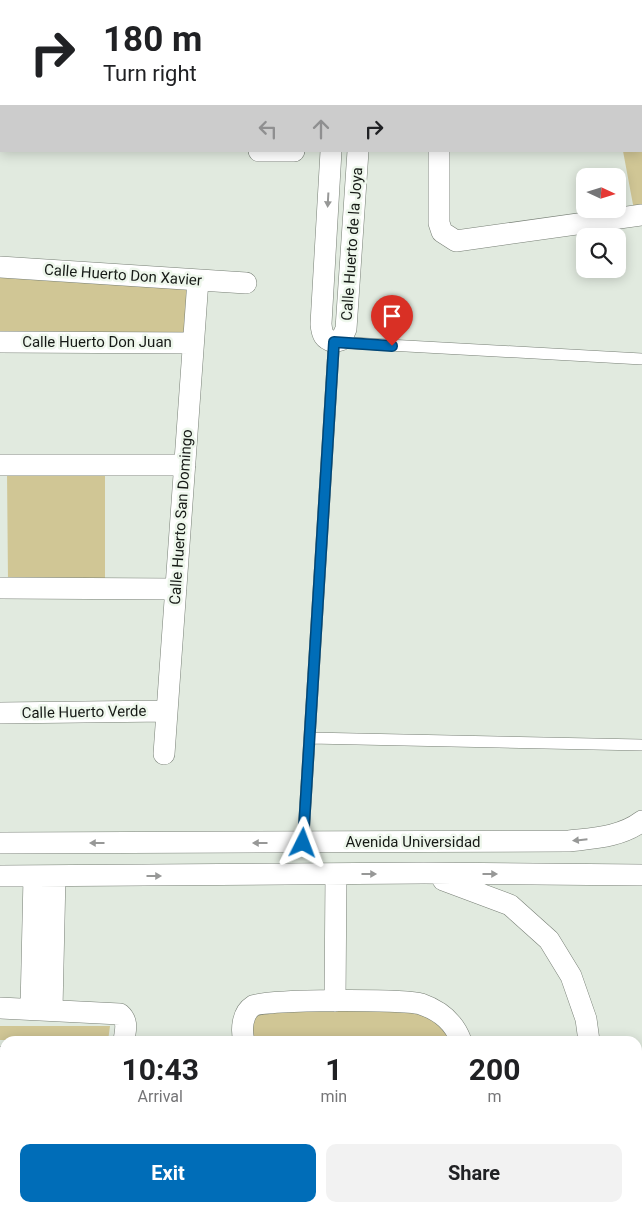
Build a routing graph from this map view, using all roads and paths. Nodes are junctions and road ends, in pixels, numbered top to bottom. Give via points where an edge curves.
1 (331, 152) edge
2 (358, 152) edge
3 (439, 152) edge
4 (642, 215) edge
5 (0, 267) edge
6 (198, 280) junction
7 (246, 283) dead end
8 (0, 342) edge
9 (334, 342) junction
10 (193, 343) junction
11 (642, 359) edge
12 (0, 465) edge
13 (185, 465) junction
14 (0, 588) edge
15 (176, 590) junction
16 (167, 711) junction
17 (0, 713) edge
18 (310, 738) junction
19 (642, 745) edge
20 (164, 754) dead end
21 (642, 821) edge
22 (609, 836) junction
23 (642, 836) edge
24 (0, 843) edge
25 (303, 843) junction
26 (421, 843) junction
27 (424, 873) junction
28 (336, 874) junction
29 (642, 875) edge
30 (0, 876) edge
31 (34, 876) junction
32 (55, 876) junction
33 (335, 1001) junction
34 (0, 1008) edge
35 (41, 1009) junction
36 (125, 1036) edge
37 (244, 1036) edge
38 (459, 1036) edge
39 (589, 1036) edge

1 -> 9 street, Calle Huerto de la Joya via 321,324 326,339
2 - 9 street, Calle Huerto de la Joya via 346,329 341,340
3 - 4 street via 439,223 442,232 456,241
5 - 6 street, Calle Huerto Don Xavier
6 - 7 street, Calle Huerto Don Xavier
6 - 10 street, Calle Huerto San Domingo
8 - 10 street, Calle Huerto Don Juan
9 - 11 lane
9 - 18 lane
10 - 13 street, Calle Huerto San Domingo
12 - 13 street
13 - 15 street, Calle Huerto San Domingo
14 - 15 street
15 - 16 street, Calle Huerto San Domingo
16 - 17 street, Calle Huerto Verde
16 - 20 street, Calle Huerto San Domingo
18 - 19 lane
18 - 25 lane
21 - 22 street, Avenida Universidad
22 - 23 street
22 -> 26 street, Avenida Universidad via 569,841
25 -> 24 street, Avenida Universidad
25 - 26 street, Avenida Universidad
26 - 27 street
28 -> 27 street, Avenida Universidad
27 -> 29 street, Avenida Universidad
27 - 39 street, Avenida Universidad via 510,905 549,940 571,976
32 -> 28 street, Avenida Universidad
28 - 33 street
30 - 31 street, Avenida Universidad
31 - 32 street, Avenida Universidad
31 - 35 street
32 - 35 street
33 - 37 street via 280,1001 254,1005 247,1011
33 - 38 street via 419,1004 442,1014
34 - 35 street
35 - 36 street via 120,1014 125,1018

